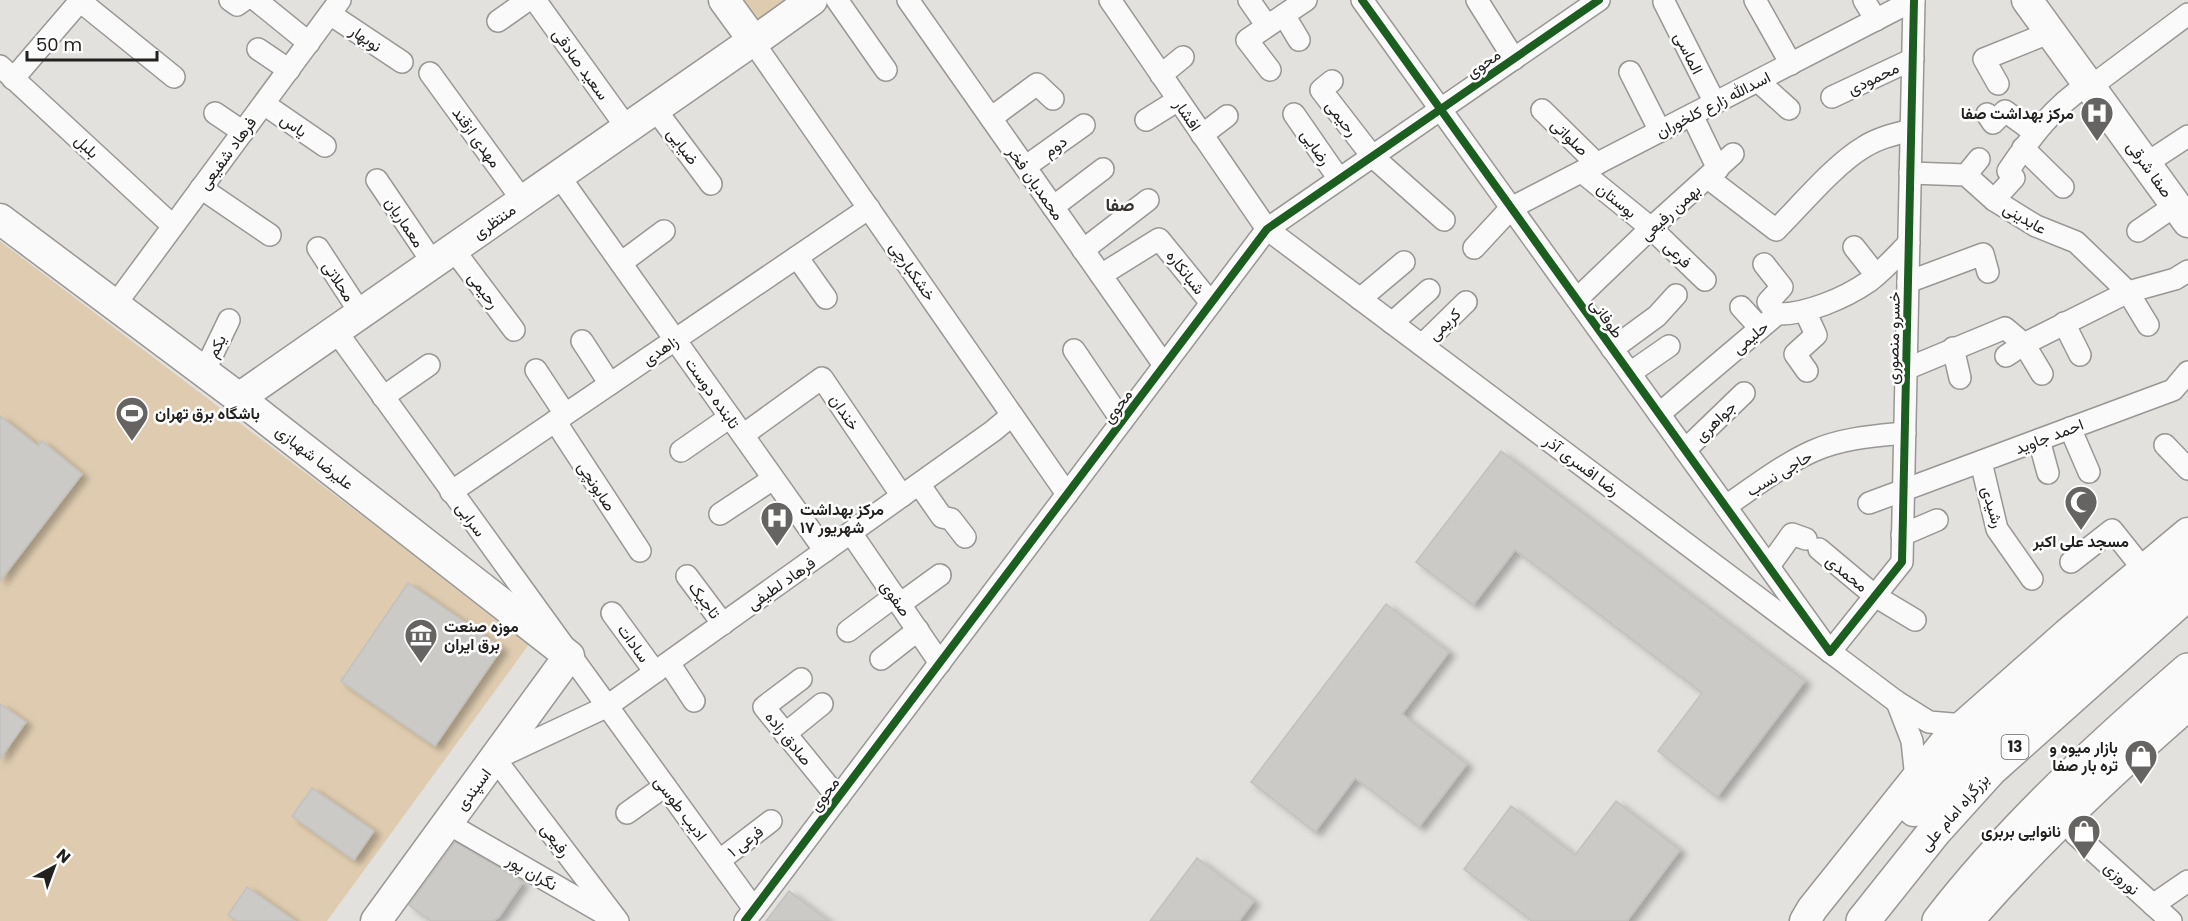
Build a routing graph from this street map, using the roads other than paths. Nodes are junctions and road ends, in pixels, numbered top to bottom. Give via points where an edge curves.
1 (230, 0) edge
2 (244, 0) edge
3 (256, 0) edge
4 (528, 0) edge
5 (535, 0) edge
6 (724, 0) edge
7 (812, 0) edge
8 (837, 0) edge
9 (908, 0) edge
10 (1110, 0) edge
11 (1249, 0) edge
12 (1306, 0) edge
13 (1362, 0) edge
14 (1477, 0) edge
15 (1599, 0) edge
16 (1755, 0) edge
17 (1864, 0) edge
18 (1914, 0) edge
19 (2027, 0) edge
20 (2049, 0) edge
21 (79, 1) edge
22 (1664, 2) dead end
23 (335, 7) edge
24 (2188, 14) edge
25 (1876, 20) junction
26 (498, 21) dead end
27 (1276, 21) junction
28 (2059, 29) junction
29 (1299, 40) dead end
30 (753, 41) junction
31 (309, 43) junction
32 (258, 49) dead end
33 (1184, 57) dead end
34 (1514, 59) junction
35 (1913, 59) junction
36 (402, 62) dead end
37 (1791, 64) junction
38 (289, 70) junction
39 (886, 70) dead end
40 (1270, 70) dead end
41 (1630, 72) dead end
42 (7, 73) edge
43 (430, 73) dead end
44 (1161, 75) junction
45 (174, 77) dead end
46 (1758, 81) junction
47 (2095, 81) junction
48 (1998, 84) dead end
49 (1313, 97) joint
50 (1832, 98) dead end
51 (1053, 99) dead end
52 (1178, 100) junction
53 (1715, 103) junction
54 (264, 104) junction
55 (655, 109) junction
56 (1440, 109) junction
57 (1789, 109) dead end
58 (1542, 110) dead end
59 (215, 112) dead end
60 (1988, 114) dead end
61 (1692, 115) junction
62 (1227, 116) dead end
63 (991, 118) junction
64 (1146, 120) dead end
65 (1084, 125) dead end
66 (627, 128) junction
67 (1911, 130) junction
68 (1660, 131) junction
69 (243, 132) junction
70 (1202, 135) junction
71 (2188, 136) edge
72 (2029, 140) junction
73 (325, 147) dead end
74 (1372, 156) junction
75 (2151, 160) junction
76 (1025, 167) junction
77 (1719, 167) junction
78 (1589, 168) junction
79 (1103, 169) dead end
80 (1910, 173) junction
81 (559, 176) junction
82 (377, 180) dead end
83 (1338, 180) junction
84 (711, 184) dead end
85 (2063, 187) dead end
86 (201, 188) junction
87 (1148, 200) dead end
88 (1994, 200) junction
89 (523, 201) junction
90 (1053, 207) junction
91 (2184, 207) edge
92 (869, 208) junction
93 (1511, 208) junction
94 (0, 219) edge
95 (1444, 220) dead end
96 (173, 226) junction
97 (1651, 228) junction
98 (1267, 229) junction
99 (664, 231) dead end
100 (2138, 231) dead end
101 (270, 235) dead end
102 (1909, 243) junction
103 (1854, 247) dead end
104 (318, 248) dead end
105 (1474, 248) dead end
106 (1083, 250) junction
107 (443, 256) junction
108 (797, 256) junction
109 (1404, 262) dead end
110 (621, 263) junction
111 (1764, 264) dead end
112 (2188, 271) edge
113 (1988, 272) dead end
114 (1101, 275) junction
115 (1876, 275) junction
116 (1705, 280) dead end
117 (1908, 282) junction
118 (1430, 290) dead end
119 (2128, 292) junction
120 (1676, 295) dead end
121 (826, 298) dead end
122 (1360, 299) junction
123 (1577, 299) junction
124 (1466, 302) dead end
125 (1211, 303) junction
126 (115, 305) junction
127 (1741, 306) dead end
128 (1805, 311) junction
129 (361, 314) junction
130 (1777, 314) junction
131 (229, 320) dead end
132 (1392, 323) junction
133 (2064, 324) junction
134 (2148, 326) dead end
135 (1760, 328) junction
136 (514, 330) dead end
137 (336, 331) junction
138 (676, 339) junction
139 (582, 341) dead end
140 (2024, 344) junction
141 (1422, 345) junction
142 (1669, 346) dead end
143 (1953, 348) junction
144 (1612, 349) junction
145 (1074, 350) dead end
146 (2080, 355) dead end
147 (2006, 356) dead end
148 (429, 365) dead end
149 (1164, 365) junction
150 (1906, 369) junction
151 (536, 370) dead end
152 (1807, 371) dead end
153 (204, 372) junction
154 (2188, 372) edge
155 (1630, 373) junction
156 (2042, 374) dead end
157 (1960, 378) dead end
158 (610, 384) junction
159 (1744, 393) dead end
160 (384, 397) junction
161 (239, 398) junction
162 (1012, 414) junction
163 (1659, 414) junction
164 (730, 417) junction
165 (560, 418) junction
166 (1122, 421) junction
167 (2070, 428) junction
168 (1905, 433) junction
169 (743, 435) junction
170 (2039, 440) junction
171 (2165, 445) dead end
172 (1685, 450) junction
173 (681, 452) dead end
174 (1981, 462) junction
175 (2188, 469) edge
176 (2090, 472) dead end
177 (2048, 473) dead end
178 (773, 478) junction
179 (910, 490) junction
180 (1903, 491) junction
181 (452, 492) junction
182 (1067, 494) junction
183 (1869, 503) dead end
184 (1725, 506) junction
185 (720, 514) dead end
186 (1936, 520) dead end
187 (2188, 532) edge
188 (851, 533) junction
189 (1902, 535) junction
190 (965, 537) dead end
191 (640, 550) dead end
192 (825, 552) junction
193 (2071, 562) dead end
194 (2188, 564) edge
195 (1769, 566) junction
196 (2144, 570) junction
197 (940, 575) dead end
198 (687, 576) dead end
199 (2031, 579) dead end
200 (2188, 593) edge
201 (1875, 596) junction
202 (897, 600) junction
203 (612, 614) dead end
204 (1915, 620) dead end
205 (723, 624) junction
206 (918, 630) junction
207 (848, 631) dead end
208 (1830, 652) junction
209 (569, 656) junction
210 (881, 659) dead end
211 (940, 663) junction
212 (662, 667) junction
213 (2188, 670) edge
214 (801, 679) dead end
215 (694, 701) dead end
216 (1896, 702) junction
217 (822, 704) dead end
218 (2188, 705) edge
219 (606, 707) junction
220 (1964, 725) junction
221 (2188, 729) edge
222 (785, 734) junction
223 (495, 759) junction
224 (1916, 779) junction
225 (664, 786) junction
226 (838, 798) junction
227 (627, 813) dead end
228 (771, 821) dead end
229 (447, 823) junction
230 (2075, 834) junction
231 (720, 860) junction
232 (2188, 881) edge
233 (2153, 905) junction
234 (749, 915) edge
235 (376, 921) edge
236 (617, 921) edge
237 (1805, 921) edge
238 (1820, 921) edge
239 (1863, 921) edge
240 (1939, 921) edge
241 (1968, 921) edge
242 (1995, 921) edge
243 (2170, 921) edge

1 - 2 street via 237,5
3 - 31 street
4 - 26 street
5 - 66 street, سعید صادقی
6 - 30 main road, خشکبارچی
7 - 30 main road, منتظری
8 - 39 street
9 - 63 street, محمدیان فخر
10 - 44 street, افشار
11 - 27 street
12 - 27 street
13 - 56 street, طوفانی
14 - 34 street
15 - 34 street, محوی
16 - 37 street
17 - 25 street
18 - 25 street, اسدالله زارع کلخوران
18 - 35 street, خسرو منصوری
19 - 28 main road, صفا شرقی
20 - 28 main road, صفا شرقی
21 - 42 street
21 - 45 street
22 - 53 street, الماسی
23 - 31 street, فرهاد شفیعی
23 - 36 street, نوبهار
24 - 47 street
25 - 37 street, اسدالله زارع کلخوران
27 - 29 street
27 - 40 street via 1247,40
28 - 47 main road, صفا شرقی
28 - 48 street via 1984,58
30 - 55 main road, منتظری
30 - 92 street, خشکبارچی
31 - 38 street, فرهاد شفیعی
32 - 38 street
33 - 44 street
34 - 56 street, محوی
35 - 50 street, محمودی
35 - 67 street, خسرو منصوری
37 - 46 street, اسدالله زارع کلخوران
38 - 54 street, فرهاد شفیعی
41 - 68 street
42 - 96 street, بلبل
43 - 89 street, مهدی ازقند
44 - 52 street, افشار
46 - 53 street, اسدالله زارع کلخوران
46 - 57 street
47 - 72 street via 2062,103
47 - 75 main road, صفا شرقی
49 - 74 street, رحیمی
49 - 83 street, رضایی
51 - 63 street via 1037,84
52 - 64 street
52 - 70 street, افشار
53 - 61 street, اسدالله زارع کلخوران
54 - 69 street, فرهاد شفیعی
54 - 73 street, یاس
55 - 66 main road, منتظری
55 - 84 street, ضیایی
56 - 74 street, محوی
56 - 93 street, طوفانی
58 - 78 street, صلواتی
59 - 69 street
60 - 72 street via 1994,123 2005,111
61 - 68 street, اسدالله زارع کلخوران
61 - 77 street
62 - 70 street
63 - 76 street, محمدیان فخر
65 - 76 street, دوم
66 - 81 main road, منتظری
67 - 77 street, بهمن رفیعی via 1882,138 1844,161 1776,230
67 - 80 street, خسرو منصوری
68 - 78 street, اسدالله زارع کلخوران
69 - 86 street, فرهاد شفیعی
70 - 98 street, افشار
71 - 75 street
72 - 85 street
72 - 88 street via 2008,171 2014,178
74 - 83 street, محوی
74 - 95 street, رحیمی
75 - 91 main road, صفا شرقی
76 - 90 street, محمدیان فخر
77 - 97 street, بهمن رفیعی
78 - 93 street, اسدالله زارع کلخوران
78 - 97 street, بوستان
79 - 90 street
80 - 88 street, عابدینی via 1973,167
80 - 102 street, خسرو منصوری
81 - 89 main road, منتظری
81 - 110 street, تابنده دوست
82 - 107 street, معماریان
83 - 98 street, محوی
86 - 96 street, فرهاد شفیعی
86 - 101 street
87 - 106 street
88 - 119 street, عابدینی via 2036,226 2076,242
89 - 107 main road, منتظری
90 - 106 street, محمدیان فخر
91 - 100 street
92 - 108 street, زاهدی
92 - 162 street, خشکبارچی
93 - 105 street
93 - 123 street, طوفانی
94 - 126 main road, علیرضا شهبازی
96 - 126 street, فرهاد شفیعی
97 - 116 street, فرعی
97 - 123 street, بهمن رفیعی
98 - 122 street, رضا افسری آذر
98 - 125 street, محوی
99 - 110 street
102 - 115 street, حلیمی
102 - 117 street, خسرو منصوری
103 - 115 street
104 - 129 street, محلاتی
106 - 114 street, محمدیان فخر
107 - 129 main road, منتظری
107 - 136 street, رحیمی
108 - 121 street
108 - 138 street, زاهدی
109 - 122 street
110 - 138 street, تابنده دوست
111 - 130 street via 1782,287 1768,302
112 - 119 street via 2175,279
113 - 117 street via 1983,254
114 - 125 street, شبانکاره via 1159,238
114 - 149 street, محمدیان فخر
115 - 128 street, حلیمی
117 - 150 street, خسرو منصوری
118 - 132 street
119 - 133 street
119 - 134 street, عابدینی
120 - 144 street via 1658,316
122 - 132 street, رضا افسری آذر
123 - 144 street, طوفانی
124 - 141 street, کریمی
125 - 149 street, محوی
126 - 153 main road, علیرضا شهبازی
127 - 135 street
128 - 130 street, حلیمی
128 - 152 street via 1816,335 1795,354
129 - 137 main road, منتظری
130 - 135 street, حلیمی
131 - 153 street, یکم
132 - 141 street, رضا افسری آذر
133 - 140 street
133 - 146 street
135 - 163 street, حلیمی
137 - 160 street, سرابی
137 - 161 main road, منتظری
138 - 158 street, زاهدی
138 - 164 street, تابنده دوست
139 - 158 street
140 - 143 street via 2005,328
140 - 147 street
140 - 156 street
141 - 208 street, رضا افسری آذر
142 - 155 street
143 - 150 street
143 - 157 street
144 - 155 street, طوفانی
145 - 166 street
148 - 160 street
149 - 166 street, محوی
150 - 168 street, خسرو منصوری
151 - 165 street, صابونچی
153 - 161 main road, علیرضا شهبازی
154 - 167 street, احمد جاوید via 2173,390
155 - 163 street, طوفانی
158 - 165 street, زاهدی
159 - 172 street, جواهری
160 - 181 street, سرابی
161 - 209 main road, علیرضا شهبازی
162 - 179 street, فرهاد لطیفی
162 - 182 street, خشکبارچی
163 - 172 street, طوفانی
164 - 169 street, تابنده دوست
164 - 173 street
165 - 181 street, زاهدی
165 - 191 street, صابونچی
166 - 182 street, محوی
167 - 170 street, احمد جاوید
167 - 176 street
168 - 180 street, خسرو منصوری
168 - 184 street, حاجی نسب via 1841,441 1815,450
169 - 178 street, تابنده دوست
169 - 179 street, خندان via 822,378
170 - 174 street, احمد جاوید
170 - 177 street
171 - 175 street
172 - 184 street, طوفانی
174 - 180 street, احمد جاوید
174 - 199 street, رشیدی via 1997,529
178 - 185 street
178 - 192 street, تابنده دوست
179 - 188 street, فرهاد لطیفی
179 - 190 street via 942,517 951,519
180 - 183 street, احمد جاوید
180 - 189 street, خسرو منصوری
181 - 209 street, سرابی
182 - 211 street, محوی
184 - 195 street, طوفانی
186 - 189 street
187 - 196 main road
188 - 192 street, فرهاد لطیفی
188 - 202 street, صفوی
189 - 201 street, خسرو منصوری via 1902,562
192 - 205 street, فرهاد لطیفی
193 - 196 street via 2112,530
194 - 238 main road via 1970,751
195 - 201 street, محمدی via 1792,534 1812,544
195 - 208 street, طوفانی
196 - 220 main road
197 - 202 street
198 - 205 street, تاجیک
200 - 239 highway, بزرگراه امام علی / 13 via 1991,769 1934,832
201 - 204 street
201 - 208 street, خسرو منصوری
202 - 206 street, صفوی
202 - 207 street
203 - 212 street, سادات
205 - 212 street, فرهاد لطیفی
206 - 210 street
206 - 211 street, صفوی
208 - 216 street, رضا افسری آذر
209 - 219 street, سرابی
209 - 223 main road, اسپندی
211 - 226 street, محوی
212 - 215 street
212 - 219 street, فرهاد لطیفی
213 - 240 highway via 2121,728 2020,827
214 - 222 street, صادق زاده via 764,706
216 - 220 street, رضا افسری آذر via 1929,722
216 - 224 street via 1912,741
217 - 222 street
218 - 241 main road via 2005,878
219 - 223 street, فرهاد لطیفی
219 - 225 street, ادیب طوسی
220 - 224 main road
221 - 230 main road
222 - 226 street, صادق زاده
223 - 229 main road, اسپندی
223 - 236 street, رفیعی
224 - 237 main road
225 - 227 street
225 - 231 street, ادیب طوسی
226 - 234 street, محوی
228 - 231 street, فرعی ۱
229 - 235 main road, اسپندی
229 - 236 street, نگران پور
230 - 233 street, نوروزی
230 - 242 main road
231 - 234 street, ادیب طوسی
232 - 233 street
233 - 243 street, نوروزی

